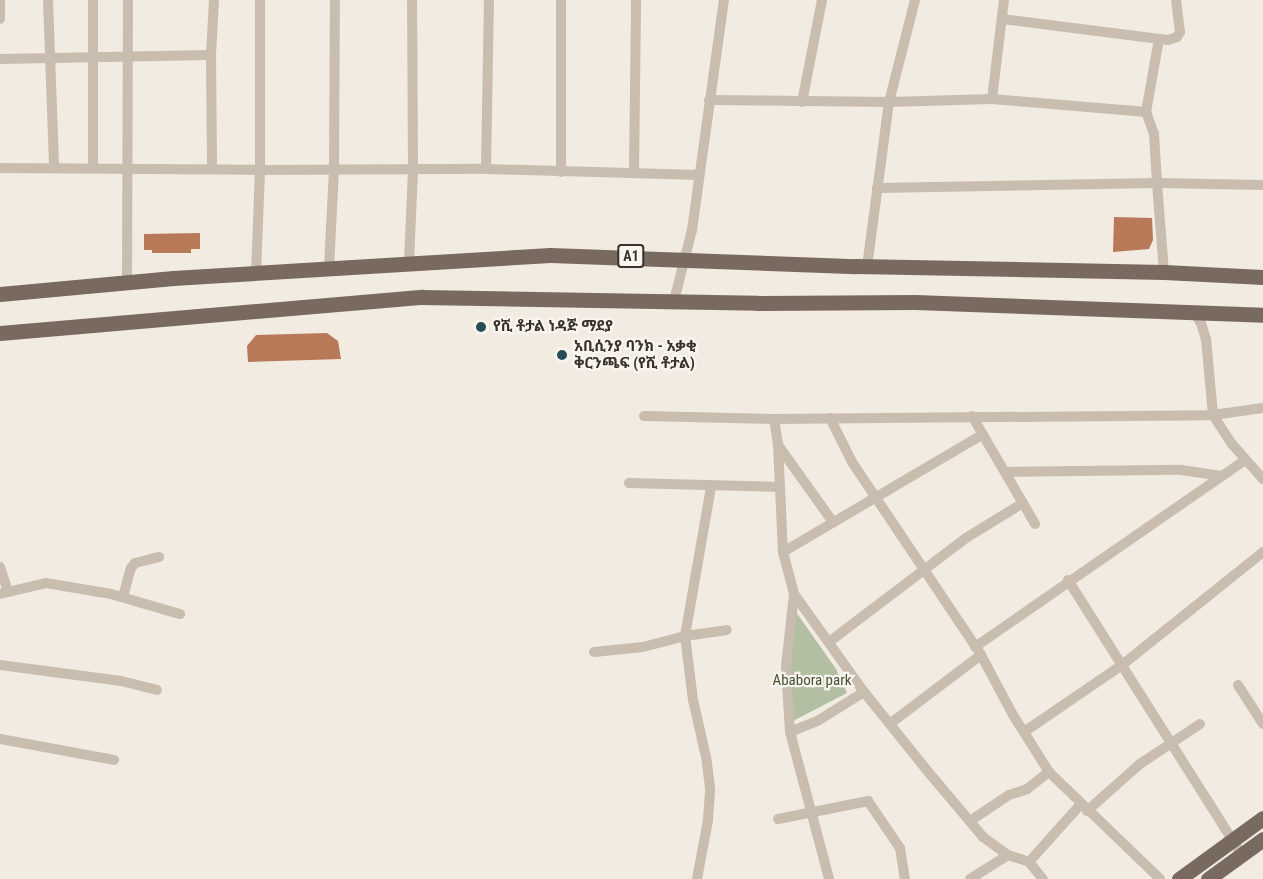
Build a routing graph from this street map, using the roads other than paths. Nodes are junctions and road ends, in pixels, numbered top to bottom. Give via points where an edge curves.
1 (0, 0) edge
2 (48, 0) edge
3 (93, 0) edge
4 (128, 0) edge
5 (214, 0) edge
6 (261, 0) edge
7 (335, 0) edge
8 (412, 0) edge
9 (489, 0) edge
10 (561, 0) edge
11 (636, 0) edge
12 (724, 0) edge
13 (822, 0) edge
14 (915, 0) edge
15 (1004, 0) edge
16 (1176, 0) edge
17 (0, 19) edge
18 (1002, 19) junction
19 (1159, 39) junction
20 (211, 55) junction
21 (92, 56) junction
22 (127, 57) junction
23 (49, 58) junction
24 (0, 59) edge
25 (993, 99) junction
26 (709, 100) junction
27 (802, 102) junction
28 (890, 102) junction
29 (1146, 112) junction
30 (54, 167) junction
31 (93, 167) junction
32 (0, 168) edge
33 (126, 169) junction
34 (212, 169) junction
35 (260, 170) junction
36 (334, 170) junction
37 (486, 170) junction
38 (413, 171) junction
39 (561, 172) junction
40 (634, 173) junction
41 (699, 175) junction
42 (1157, 183) junction
43 (1263, 185) edge
44 (877, 188) junction
45 (685, 258) junction
46 (410, 262) junction
47 (867, 266) junction
48 (329, 268) junction
49 (1164, 272) junction
50 (256, 273) junction
51 (1263, 277) edge
52 (127, 282) junction
53 (0, 294) edge
54 (674, 301) junction
55 (1194, 312) junction
56 (1263, 315) edge
57 (0, 333) edge
58 (1263, 408) edge
59 (1213, 415) junction
60 (644, 416) dead end
61 (972, 416) junction
62 (830, 417) junction
63 (774, 419) junction
64 (983, 434) junction
65 (778, 446) junction
66 (1245, 460) junction
67 (1005, 472) junction
68 (1222, 476) junction
69 (1263, 479) edge
70 (629, 483) dead end
71 (711, 487) junction
72 (780, 487) junction
73 (875, 499) junction
74 (1023, 503) junction
75 (833, 522) junction
76 (1035, 524) dead end
77 (783, 552) junction
78 (1263, 552) edge
79 (159, 557) dead end
80 (0, 567) edge
81 (924, 570) junction
82 (1068, 580) junction
83 (4, 593) edge
84 (794, 594) junction
85 (123, 597) junction
86 (180, 614) dead end
87 (727, 630) dead end
88 (685, 636) junction
89 (829, 642) junction
90 (978, 651) junction
91 (594, 652) dead end
92 (0, 665) edge
93 (1122, 665) junction
94 (1238, 685) dead end
95 (157, 690) dead end
96 (864, 692) junction
97 (891, 723) junction
98 (1200, 724) dead end
99 (1263, 724) edge
100 (790, 732) junction
101 (1024, 732) junction
102 (0, 739) edge
103 (1170, 743) junction
104 (114, 760) dead end
105 (1049, 772) junction
106 (1084, 808) junction
107 (813, 811) junction
108 (1263, 818) edge
109 (778, 819) dead end
110 (970, 821) junction
111 (1263, 839) edge
112 (1232, 841) junction
113 (1008, 855) junction
114 (1242, 855) junction
115 (1029, 862) junction
116 (697, 879) edge
117 (829, 879) edge
118 (905, 879) edge
119 (970, 879) edge
120 (1043, 879) edge
121 (1160, 879) edge
122 (1179, 879) edge
123 (1208, 879) edge

1 - 17 street
2 - 23 street
3 - 21 street
4 - 22 street
5 - 20 street
6 - 35 street
7 - 36 street
8 - 38 street
9 - 37 street
10 - 39 street
11 - 40 street
12 - 26 street
13 - 27 street
14 - 28 street
15 - 18 street
16 - 19 street via 1180,32 1168,40
18 - 19 street
18 - 25 street
19 - 29 street
20 - 22 street
20 - 34 street
21 - 22 street
21 - 23 street
21 - 31 street
22 - 33 street
23 - 24 street
23 - 30 street
25 - 28 street
25 - 29 street
26 - 27 street
26 - 41 street
27 - 28 street
28 - 44 street
29 - 42 street via 1154,134
30 - 31 street
30 - 32 street
31 - 33 street
33 - 34 street
33 - 52 street
34 - 35 street
35 - 36 street
35 - 50 street
36 - 38 street
36 - 48 street
37 - 38 street
37 - 39 street
38 - 46 street
39 - 40 street
40 - 41 street
41 - 45 street
42 - 43 street
42 - 44 street
42 - 49 street
44 - 47 street
45 - 46 main road, A1 via 550,255
45 - 47 main road, A1
45 - 54 street
46 - 48 main road, A1
47 - 49 main road, A1
48 - 50 main road, A1
49 - 51 main road, A1
50 - 52 main road, A1
52 - 53 main road, A1
54 - 55 main road via 915,302
54 - 57 main road via 422,297
55 - 56 main road
55 - 59 street via 1206,339
58 - 59 street
59 - 61 street
59 - 66 street
60 - 63 street
61 - 62 street
61 - 64 street
62 - 63 street
62 - 73 street
63 - 65 street
64 - 67 street
64 - 73 street
65 - 72 street
65 - 75 street
66 - 68 street
66 - 69 street
67 - 68 street via 1181,470
67 - 74 street
68 - 82 street
70 - 71 street
71 - 72 street
71 - 88 street
72 - 77 street
73 - 75 street
73 - 81 street
74 - 76 street
74 - 81 street
75 - 77 street
77 - 84 street
78 - 93 street
79 - 85 street via 135,563
80 - 83 street
81 - 89 street
81 - 90 street
82 - 90 street
82 - 93 street
83 - 85 street via 46,583
84 - 89 street
84 - 100 street via 786,666
85 - 86 street
87 - 88 street
88 - 91 street via 643,647
88 - 116 street via 710,788
89 - 96 street
90 - 97 street
90 - 101 street
92 - 95 street via 121,681
93 - 101 street
93 - 103 street
94 - 99 street
96 - 97 street
96 - 100 street via 819,720
97 - 110 street
98 - 103 street
100 - 107 street
101 - 105 street
102 - 104 street
103 - 106 street
103 - 112 street
105 - 106 street
105 - 110 street
106 - 115 street
106 - 121 street
107 - 109 street
107 - 117 street
107 - 118 street via 863,801 871,804 900,848
108 - 112 main road
110 - 113 street via 989,844
111 - 114 main road
112 - 114 street
112 - 122 main road
113 - 115 street
113 - 119 street
114 - 123 main road
115 - 120 street

